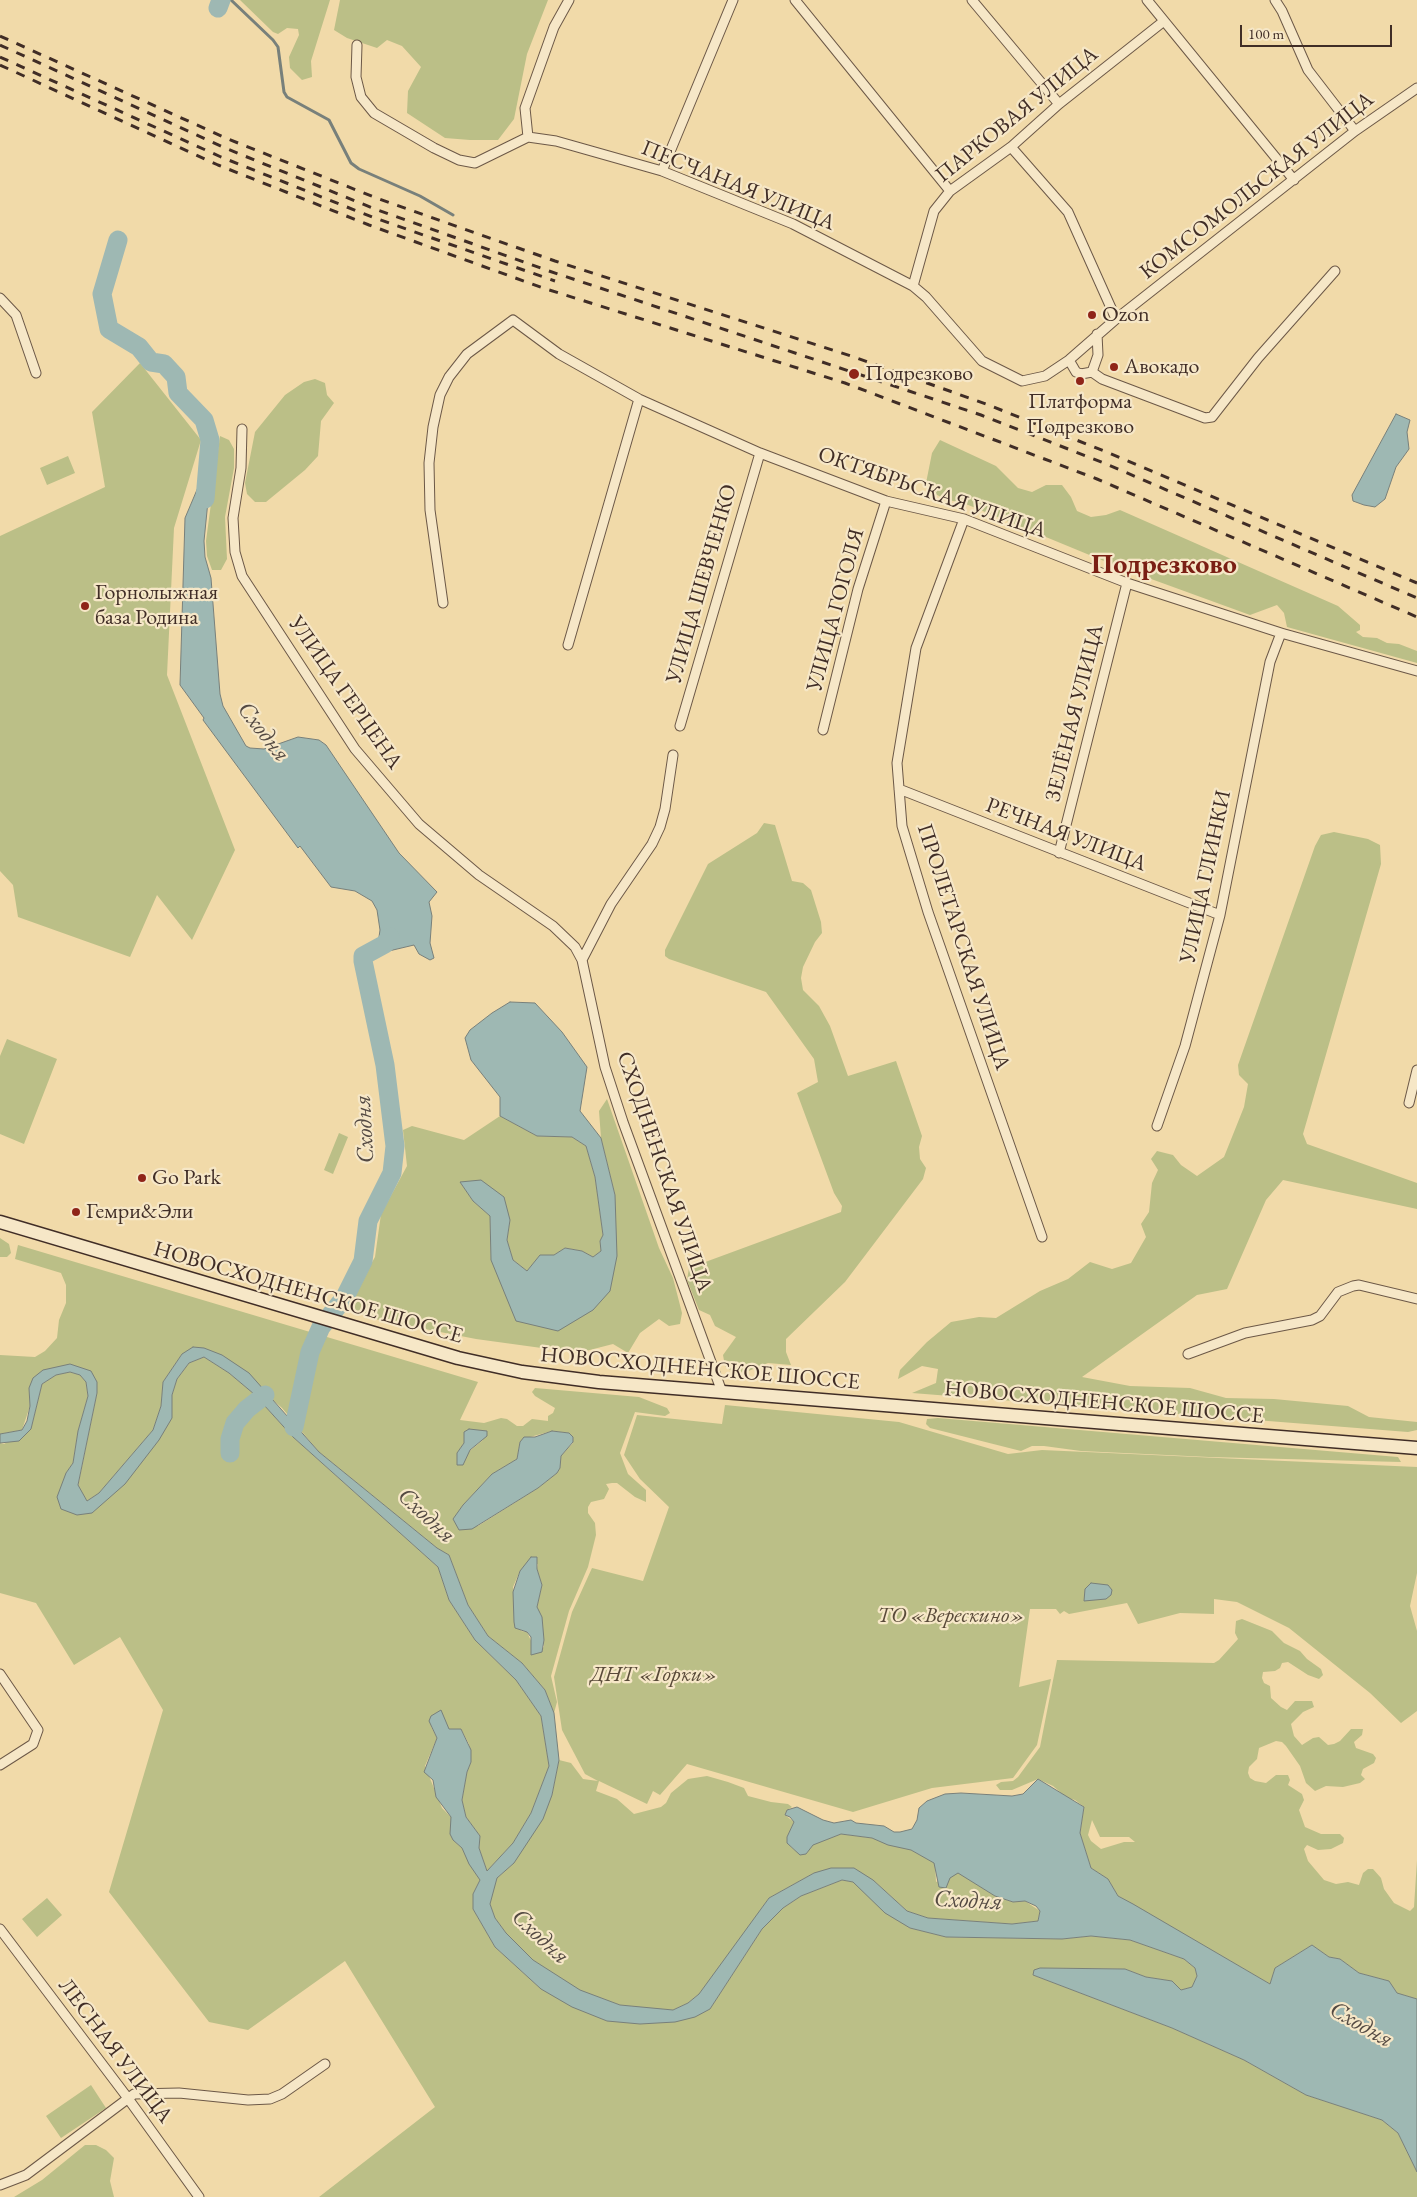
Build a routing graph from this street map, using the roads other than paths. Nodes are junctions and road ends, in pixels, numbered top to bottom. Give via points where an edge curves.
1 (569, 0) edge
2 (733, 0) edge
3 (795, 0) edge
4 (972, 0) edge
5 (1147, 0) edge
6 (1275, 0) edge
7 (1164, 21) junction
8 (358, 45) dead end
9 (1417, 88) edge
10 (1059, 104) junction
11 (1355, 131) junction
12 (528, 137) junction
13 (1011, 147) junction
14 (662, 171) junction
15 (1294, 180) junction
16 (950, 191) junction
17 (1335, 271) dead end
18 (913, 286) junction
19 (0, 298) edge
20 (1116, 319) junction
21 (1097, 334) junction
22 (1069, 360) junction
23 (1092, 372) junction
24 (36, 373) dead end
25 (639, 399) junction
26 (242, 429) dead end
27 (760, 453) junction
28 (886, 501) junction
29 (964, 519) junction
30 (1127, 583) junction
31 (444, 603) dead end
32 (1281, 633) junction
33 (568, 645) dead end
34 (1417, 671) edge
35 (680, 726) dead end
36 (823, 730) dead end
37 (673, 755) dead end
38 (899, 790) junction
39 (1059, 853) junction
40 (1220, 915) junction
41 (582, 960) junction
42 (1417, 1070) edge
43 (1408, 1103) dead end
44 (1156, 1126) dead end
45 (0, 1222) edge
46 (1042, 1237) dead end
47 (1417, 1299) edge
48 (1188, 1354) dead end
49 (722, 1392) junction
50 (1417, 1448) edge
51 (0, 1674) edge
52 (0, 1765) edge
53 (0, 1929) edge
54 (326, 2064) dead end
55 (127, 2097) junction
56 (0, 2185) edge
57 (199, 2197) edge

1 - 12 street via 554,27 525,108
2 - 14 street
3 - 16 street
4 - 10 street
5 - 7 street
6 - 11 street via 1308,70
7 - 10 street, ПАРКОВАЯ УЛИЦА
7 - 15 street
8 - 12 street via 356,77 361,97 374,113 434,148 459,160 475,163
9 - 11 street, КОМСОМОЛЬСКАЯ УЛИЦА
10 - 13 street, ПАРКОВАЯ УЛИЦА
11 - 15 street, КОМСОМОЛЬСКАЯ УЛИЦА
12 - 14 street, ПЕСЧАНАЯ УЛИЦА via 556,141
13 - 16 street, ПАРКОВАЯ УЛИЦА
13 - 20 street via 1068,212
14 - 18 street, ПЕСЧАНАЯ УЛИЦА via 792,224
15 - 20 street, КОМСОМОЛЬСКАЯ УЛИЦА
16 - 18 street, ПАРКОВАЯ УЛИЦА via 934,211
17 - 23 street via 1258,358 1212,417 1204,418 1102,379
18 - 22 street, ПЕСЧАНАЯ УЛИЦА via 982,360 1022,381 1045,376
19 - 24 street via 16,315
20 - 21 street, КОМСОМОЛЬСКАЯ УЛИЦА
21 - 22 street, КОМСОМОЛЬСКАЯ УЛИЦА
21 - 23 street via 1098,355
22 - 23 street via 1076,372
25 - 27 street, ОКТЯБРЬСКАЯ УЛИЦА
25 - 31 street, ОКТЯБРЬСКАЯ УЛИЦА via 559,354 513,320 468,354 448,377 433,427 430,510
25 - 33 street
26 - 41 street, УЛИЦА ГЕРЦЕНА via 241,468 233,518 235,552 242,576 355,749 419,824 479,875 553,926 575,947
27 - 28 street, ОКТЯБРЬСКАЯ УЛИЦА
27 - 35 street, УЛИЦА ШЕВЧЕНКО
28 - 29 street, ОКТЯБРЬСКАЯ УЛИЦА
28 - 36 street, УЛИЦА ГОГОЛЯ via 858,589
29 - 30 street, ОКТЯБРЬСКАЯ УЛИЦА
29 - 38 street, ПРОЛЕТАРСКАЯ УЛИЦА via 916,648 897,763
30 - 32 street, ОКТЯБРЬСКАЯ УЛИЦА
30 - 39 street, ЗЕЛЁНАЯ УЛИЦА
32 - 34 street, ОКТЯБРЬСКАЯ УЛИЦА
32 - 40 street, УЛИЦА ГЛИНКИ via 1270,662
37 - 41 street via 660,827
38 - 39 street, РЕЧНАЯ УЛИЦА
38 - 46 street, ПРОЛЕТАРСКАЯ УЛИЦА via 902,826 928,912
39 - 40 street, РЕЧНАЯ УЛИЦА
40 - 44 street, УЛИЦА ГЛИНКИ via 1185,1046
41 - 49 street, СХОДНЕНСКАЯ УЛИЦА via 605,1067
42 - 43 street
45 - 49 main road, НОВОСХОДНЕНСКОЕ ШОССЕ via 458,1358 522,1372 599,1382
47 - 48 street via 1353,1286 1338,1292 1320,1316 1312,1320 1245,1333
49 - 50 main road, НОВОСХОДНЕНСКОЕ ШОССЕ
51 - 52 street via 38,1730 33,1744
53 - 55 street, ЛЕСНАЯ УЛИЦА
54 - 55 street via 270,2099 146,2092
55 - 56 street via 26,2174
55 - 57 street, ЛЕСНАЯ УЛИЦА

